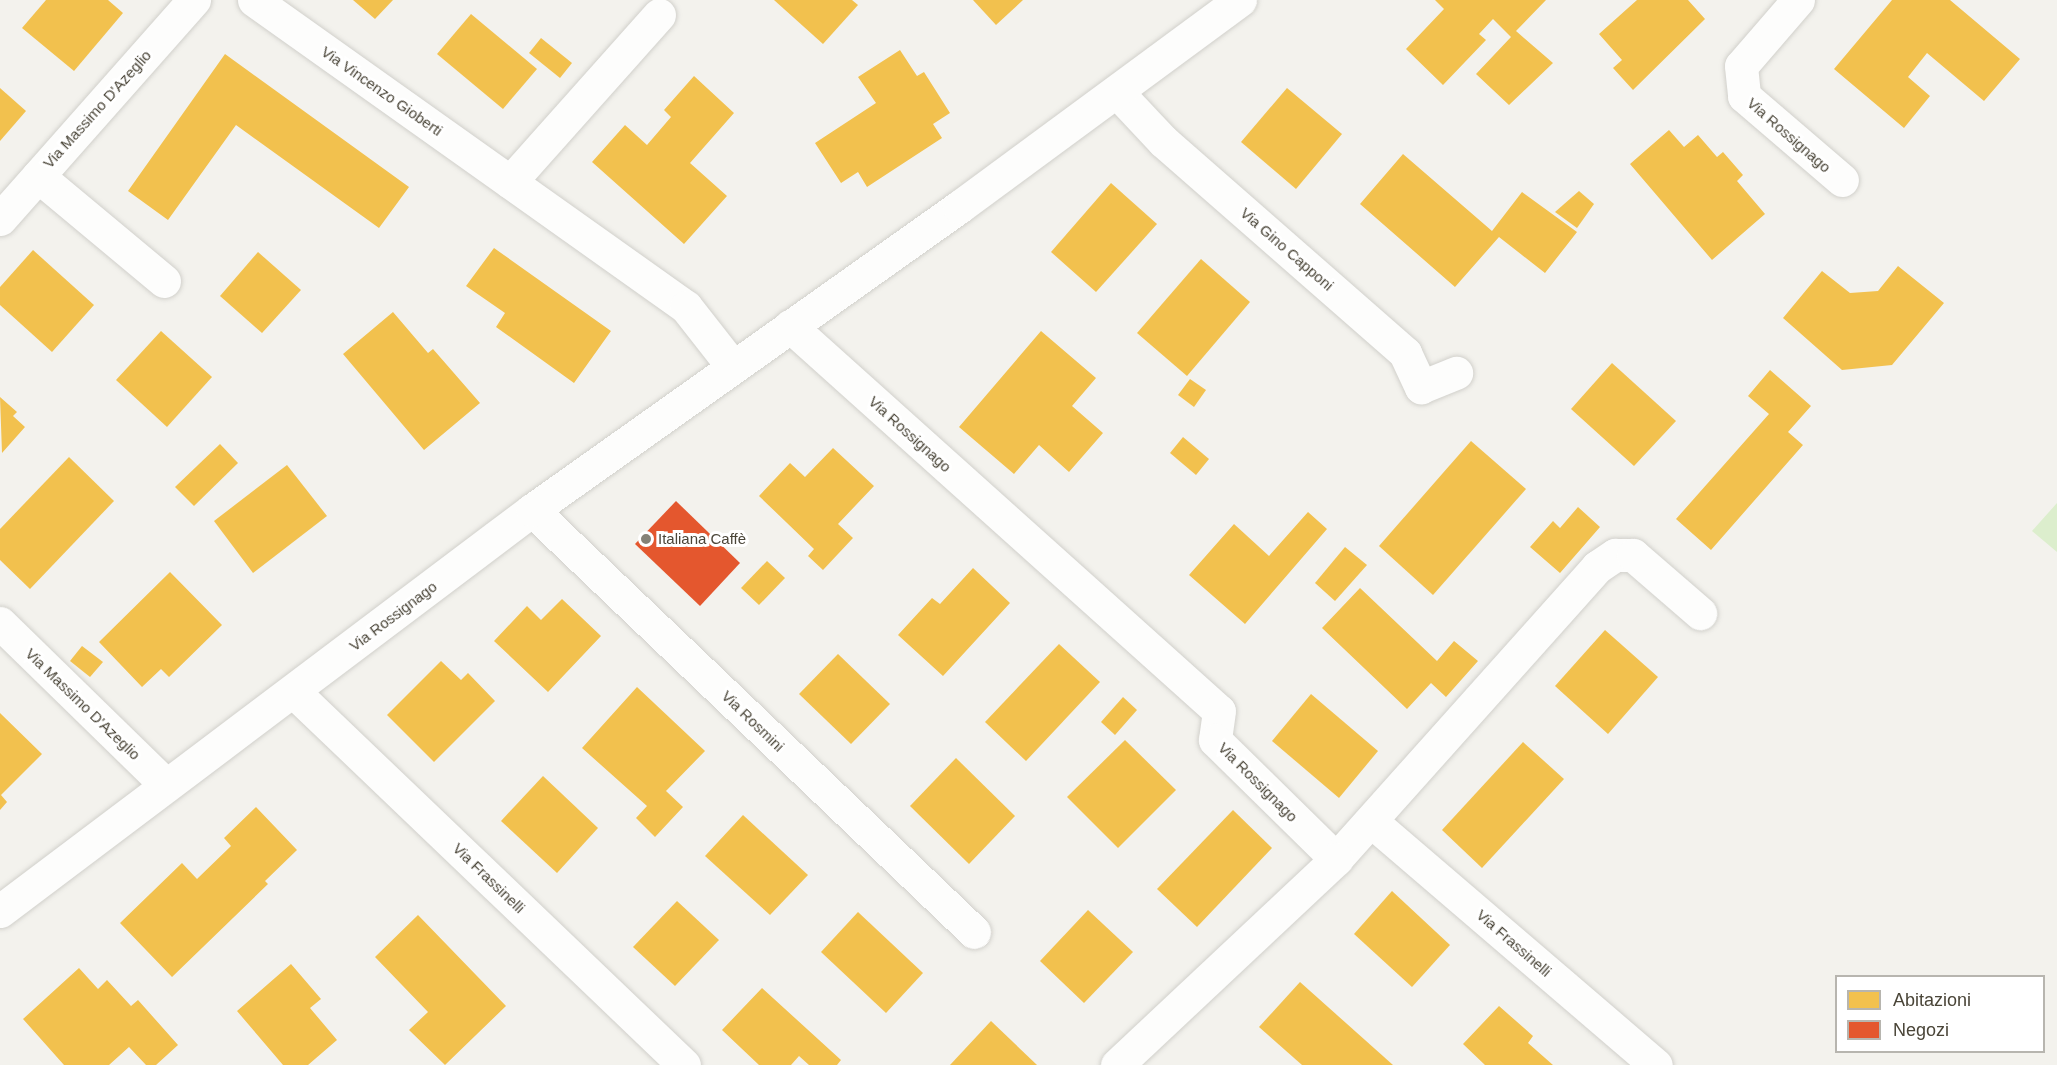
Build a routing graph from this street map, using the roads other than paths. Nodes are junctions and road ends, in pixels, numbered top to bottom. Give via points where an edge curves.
1 (194, 0) edge
2 (254, 0) edge
3 (1240, 0) edge
4 (1798, 0) edge
5 (659, 15) dead end
6 (1118, 92) junction
7 (38, 176) junction
8 (1842, 180) dead end
9 (510, 182) junction
10 (0, 219) edge
11 (164, 281) dead end
12 (790, 326) junction
13 (733, 367) junction
14 (1456, 373) dead end
15 (532, 510) junction
16 (1700, 614) dead end
17 (0, 623) edge
18 (293, 691) junction
19 (166, 785) junction
20 (1371, 821) junction
21 (1336, 859) junction
22 (0, 911) edge
23 (974, 932) dead end
24 (684, 1065) edge
25 (1117, 1065) edge
26 (1656, 1065) edge

1 - 7 street, Via Massimo D'Azeglio
2 - 9 street, Via Vincenzo Gioberti
3 - 6 street, Via Rossignago
4 - 8 street, Via Rossignago via 1741,66 1744,96
5 - 9 street
6 - 12 street, Via Rossignago
6 - 14 street, Via Gino Capponi via 1163,141 1405,353 1421,387
7 - 10 street, Via Massimo D'Azeglio
7 - 11 street
9 - 13 street, Via Vincenzo Gioberti via 686,307
12 - 13 street, Via Rossignago
12 - 21 street, Via Rossignago via 1219,711 1215,740
13 - 15 street, Via Rossignago
15 - 18 street, Via Rossignago
15 - 23 street, Via Rosmini
16 - 20 street via 1633,555 1615,555 1598,567
17 - 19 street, Via Massimo D'Azeglio
18 - 19 street, Via Rossignago
18 - 24 street, Via Frassinelli
19 - 22 street, Via Rossignago
20 - 21 street
20 - 26 street, Via Frassinelli
21 - 25 street

